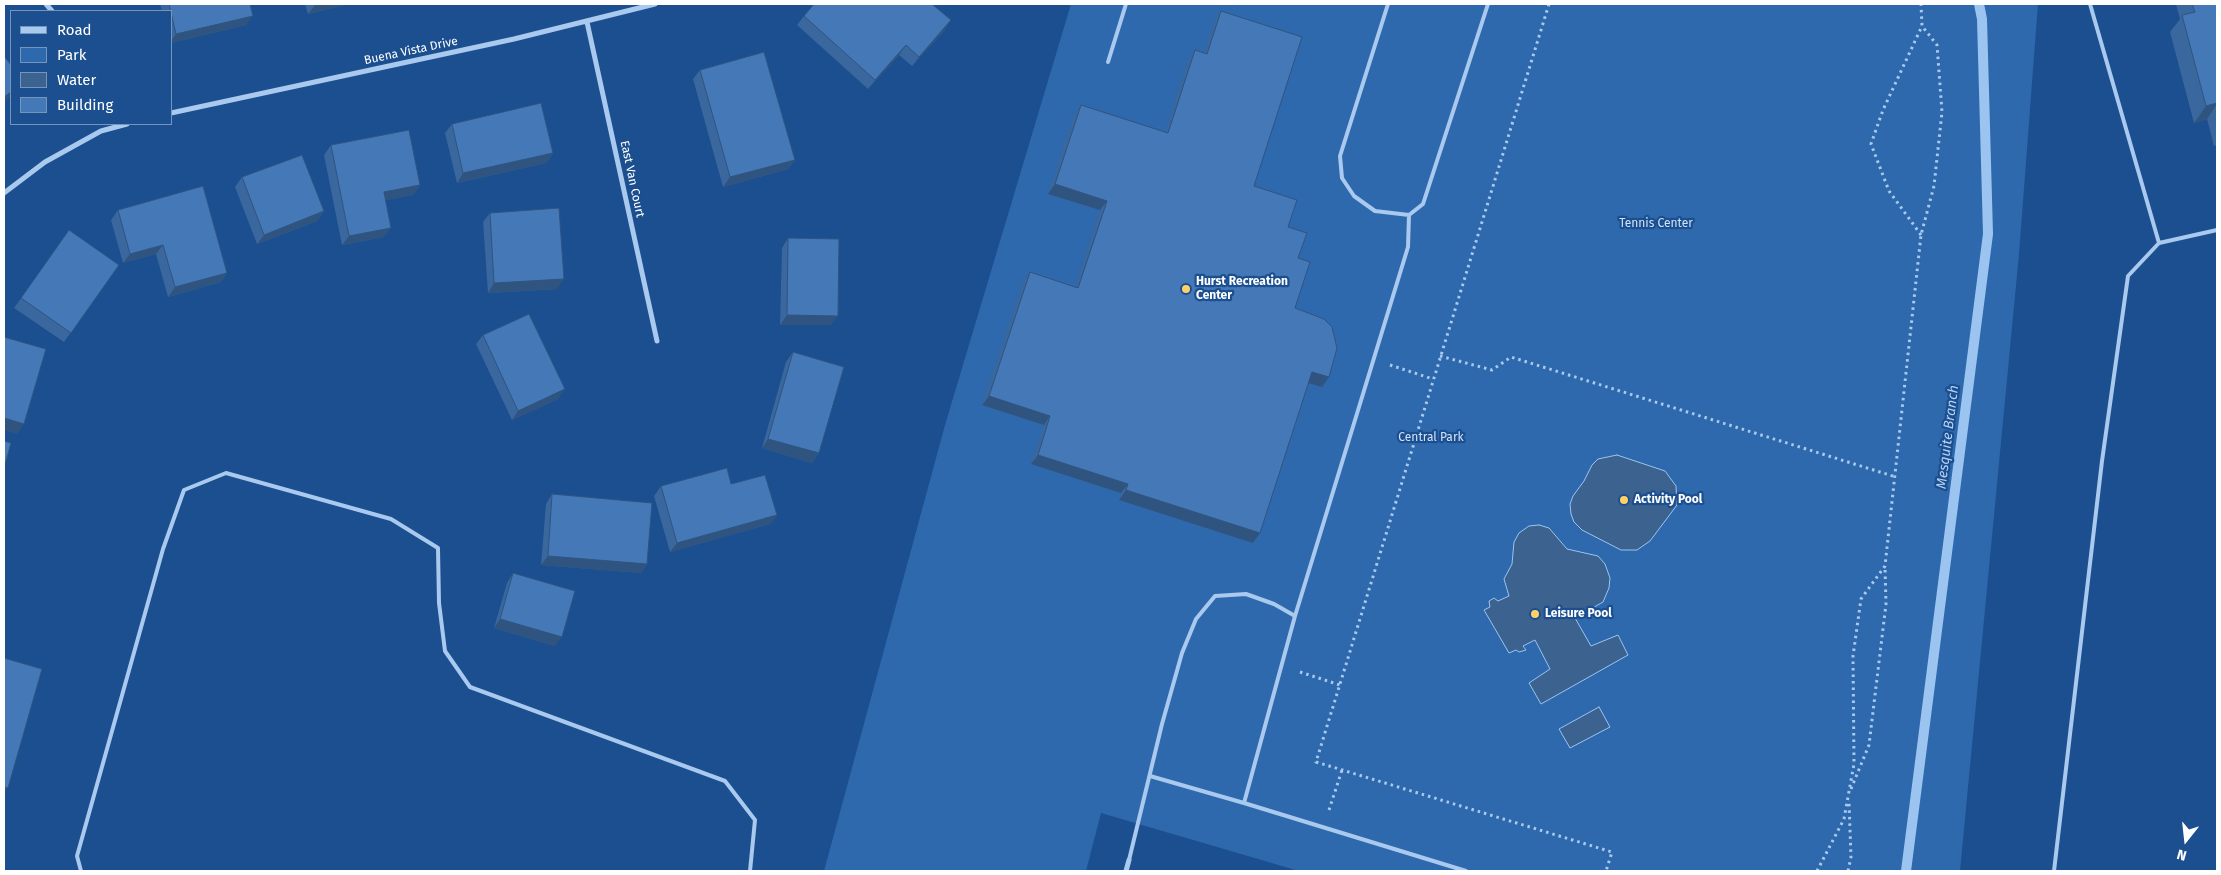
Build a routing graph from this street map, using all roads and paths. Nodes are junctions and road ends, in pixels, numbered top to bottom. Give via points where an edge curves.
1 (655, 4) edge
2 (1126, 4) edge
3 (1388, 4) edge
4 (1488, 4) edge
5 (1549, 4) edge
6 (1921, 4) edge
7 (2090, 4) edge
8 (587, 22) junction
9 (1922, 26) junction
10 (1108, 62) dead end
11 (172, 113) edge
12 (98, 125) edge
13 (123, 125) edge
14 (101, 131) junction
15 (4, 193) edge
16 (1409, 215) junction
17 (2217, 230) edge
18 (1921, 235) junction
19 (2160, 243) junction
20 (657, 341) dead end
21 (1440, 356) junction
22 (1374, 360) junction
23 (1433, 379) junction
24 (1896, 477) junction
25 (1885, 566) junction
26 (1295, 616) junction
27 (1282, 666) junction
28 (1340, 686) junction
29 (1342, 770) junction
30 (1150, 776) junction
31 (1849, 795) junction
32 (1244, 803) junction
33 (1324, 828) junction
34 (1129, 860) joint
35 (1456, 870) edge
36 (81, 871) edge
37 (750, 871) edge
38 (1126, 871) edge
39 (1466, 871) edge
40 (1606, 871) edge
41 (1817, 871) edge
42 (1848, 871) edge
43 (2054, 871) edge

1 - 8 street, Buena Vista Drive
2 - 10 lane
3 - 16 lane via 1340,156 1342,178 1354,196 1375,211
4 - 16 lane via 1423,204
5 - 21 path
6 - 9 path
7 - 19 lane
8 - 11 street, Buena Vista Drive
8 - 20 street, East Van Court
9 - 18 path via 1937,46 1942,112 1934,186
9 - 18 path via 1871,144 1889,191
12 - 14 street
13 - 14 street
14 - 15 street via 45,162
16 - 22 lane via 1408,247
17 - 19 lane
18 - 24 path
19 - 43 lane via 2128,276 2102,461
21 - 23 path
21 - 24 path via 1492,370 1511,357
22 - 23 path
22 - 26 lane
23 - 28 path
24 - 25 path
25 - 31 path via 1886,604 1869,745
25 - 31 path via 1861,599 1853,656 1854,764
26 - 27 lane
26 - 30 lane via 1246,594 1215,596 1196,619 1182,653
27 - 28 path
27 - 32 lane
28 - 29 path via 1316,762
29 - 33 path
29 - 40 path via 1612,852
30 - 32 lane
30 - 34 lane
31 - 41 path via 1844,819
31 - 42 path via 1851,858
32 - 33 lane
33 - 35 lane
34 - 38 street
35 - 39 lane
36 - 37 lane via 77,856 163,549 184,490 226,473 391,519 438,548 439,603 446,651 470,687 725,781 755,820

